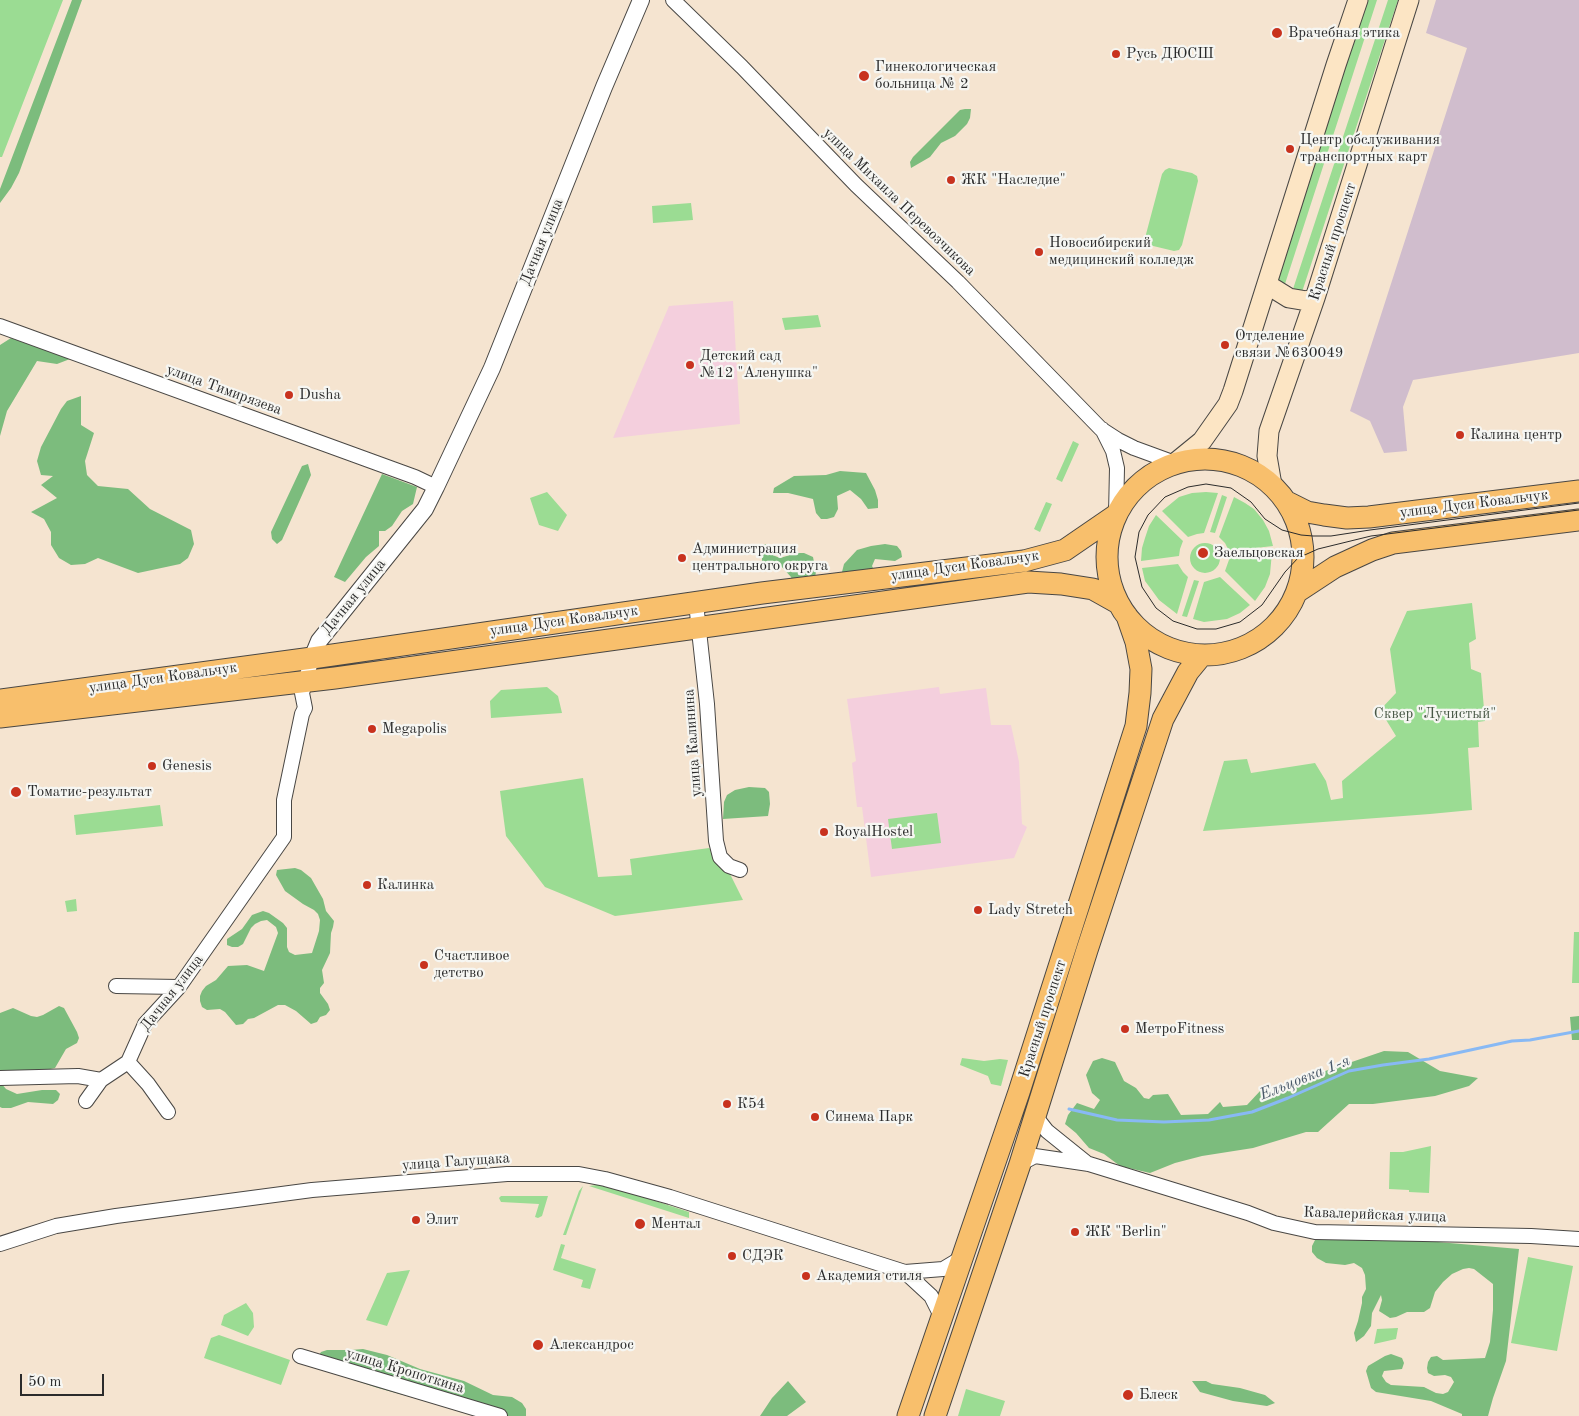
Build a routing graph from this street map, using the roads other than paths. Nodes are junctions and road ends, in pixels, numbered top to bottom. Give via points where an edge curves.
1 (641, 0) edge
2 (673, 0) edge
3 (1358, 0) edge
4 (1409, 0) edge
5 (1268, 285) junction
6 (1315, 298) junction
7 (0, 326) edge
8 (1102, 429) junction
9 (1176, 463) junction
10 (1272, 485) junction
11 (436, 487) junction
12 (1579, 491) edge
13 (1287, 502) junction
14 (1116, 515) junction
15 (1579, 520) edge
16 (1297, 592) junction
17 (696, 603) junction
18 (1123, 610) junction
19 (699, 627) junction
20 (1202, 655) junction
21 (312, 658) junction
22 (305, 682) junction
23 (0, 700) edge
24 (0, 717) edge
25 (740, 870) dead end
26 (116, 986) dead end
27 (179, 988) junction
28 (128, 1062) junction
29 (0, 1078) edge
30 (102, 1080) junction
31 (86, 1101) dead end
32 (168, 1112) dead end
33 (1036, 1117) junction
34 (1020, 1164) junction
35 (1089, 1164) junction
36 (1579, 1239) edge
37 (0, 1244) edge
38 (963, 1256) junction
39 (905, 1272) junction
40 (942, 1318) junction
41 (300, 1356) dead end
42 (500, 1416) edge
43 (908, 1416) edge
44 (934, 1416) edge

1 - 11 street, Дачная улица via 492,368
2 - 8 street, улица Михаила Перевозчикова
3 - 5 main road
4 - 6 main road, Красный проспект
5 - 6 main road via 1289,298 1307,301
5 - 9 main road via 1228,404 1202,441
6 - 10 main road, Красный проспект via 1269,431 1267,456
7 - 11 street, улица Тимирязева
8 - 9 street via 1134,448
8 - 14 street via 1117,468
9 - 10 main road via 1201,459 1227,461 1251,470
9 - 14 main road via 1151,475 1131,492
10 - 13 main road
11 - 21 street, Дачная улица via 425,510 319,641
12 - 13 main road, улица Дуси Ковальчук via 1346,518 1307,512
13 - 16 main road via 1300,530 1304,562
14 - 17 main road, улица Дуси Ковальчук via 1065,550 1024,561
14 - 18 main road, Красный проспект via 1108,544 1109,574
15 - 16 main road, улица Дуси Ковальчук via 1392,543 1335,567
16 - 20 main road via 1286,614 1269,632 1249,645 1226,653
17 - 19 street, улица Калинина
17 - 21 main road, улица Дуси Ковальчук
18 - 19 main road, улица Дуси Ковальчук via 1093,589 1028,582
18 - 20 main road via 1142,632 1160,644 1180,652
18 - 38 main road, Красный проспект via 1136,642 1141,669 1136,726
19 - 22 main road, улица Дуси Ковальчук
19 - 25 street, улица Калинина via 716,841 720,857 729,866
20 - 33 main road, Красный проспект via 1188,672 1163,719
21 - 22 street, Дачная улица
21 - 23 main road, улица Дуси Ковальчук
22 - 24 main road, улица Дуси Ковальчук
22 - 27 street, Дачная улица via 302,693 304,708 284,800 284,837
26 - 27 street
27 - 28 street, Дачная улица via 145,1024
28 - 30 street
28 - 32 street
29 - 30 street via 78,1076
30 - 31 street
33 - 34 main road, Красный проспект
33 - 35 street via 1047,1131
34 - 35 street via 1035,1156
34 - 44 main road, Красный проспект
35 - 36 street, Кавалерийская улица via 1300,1230
37 - 39 street, улица Галущака via 56,1226 312,1190 507,1174 579,1174 652,1192
38 - 39 street via 943,1269
38 - 40 main road, Красный проспект
39 - 40 street via 932,1296
40 - 43 main road, Красный проспект
41 - 42 street, улица Кропоткина

